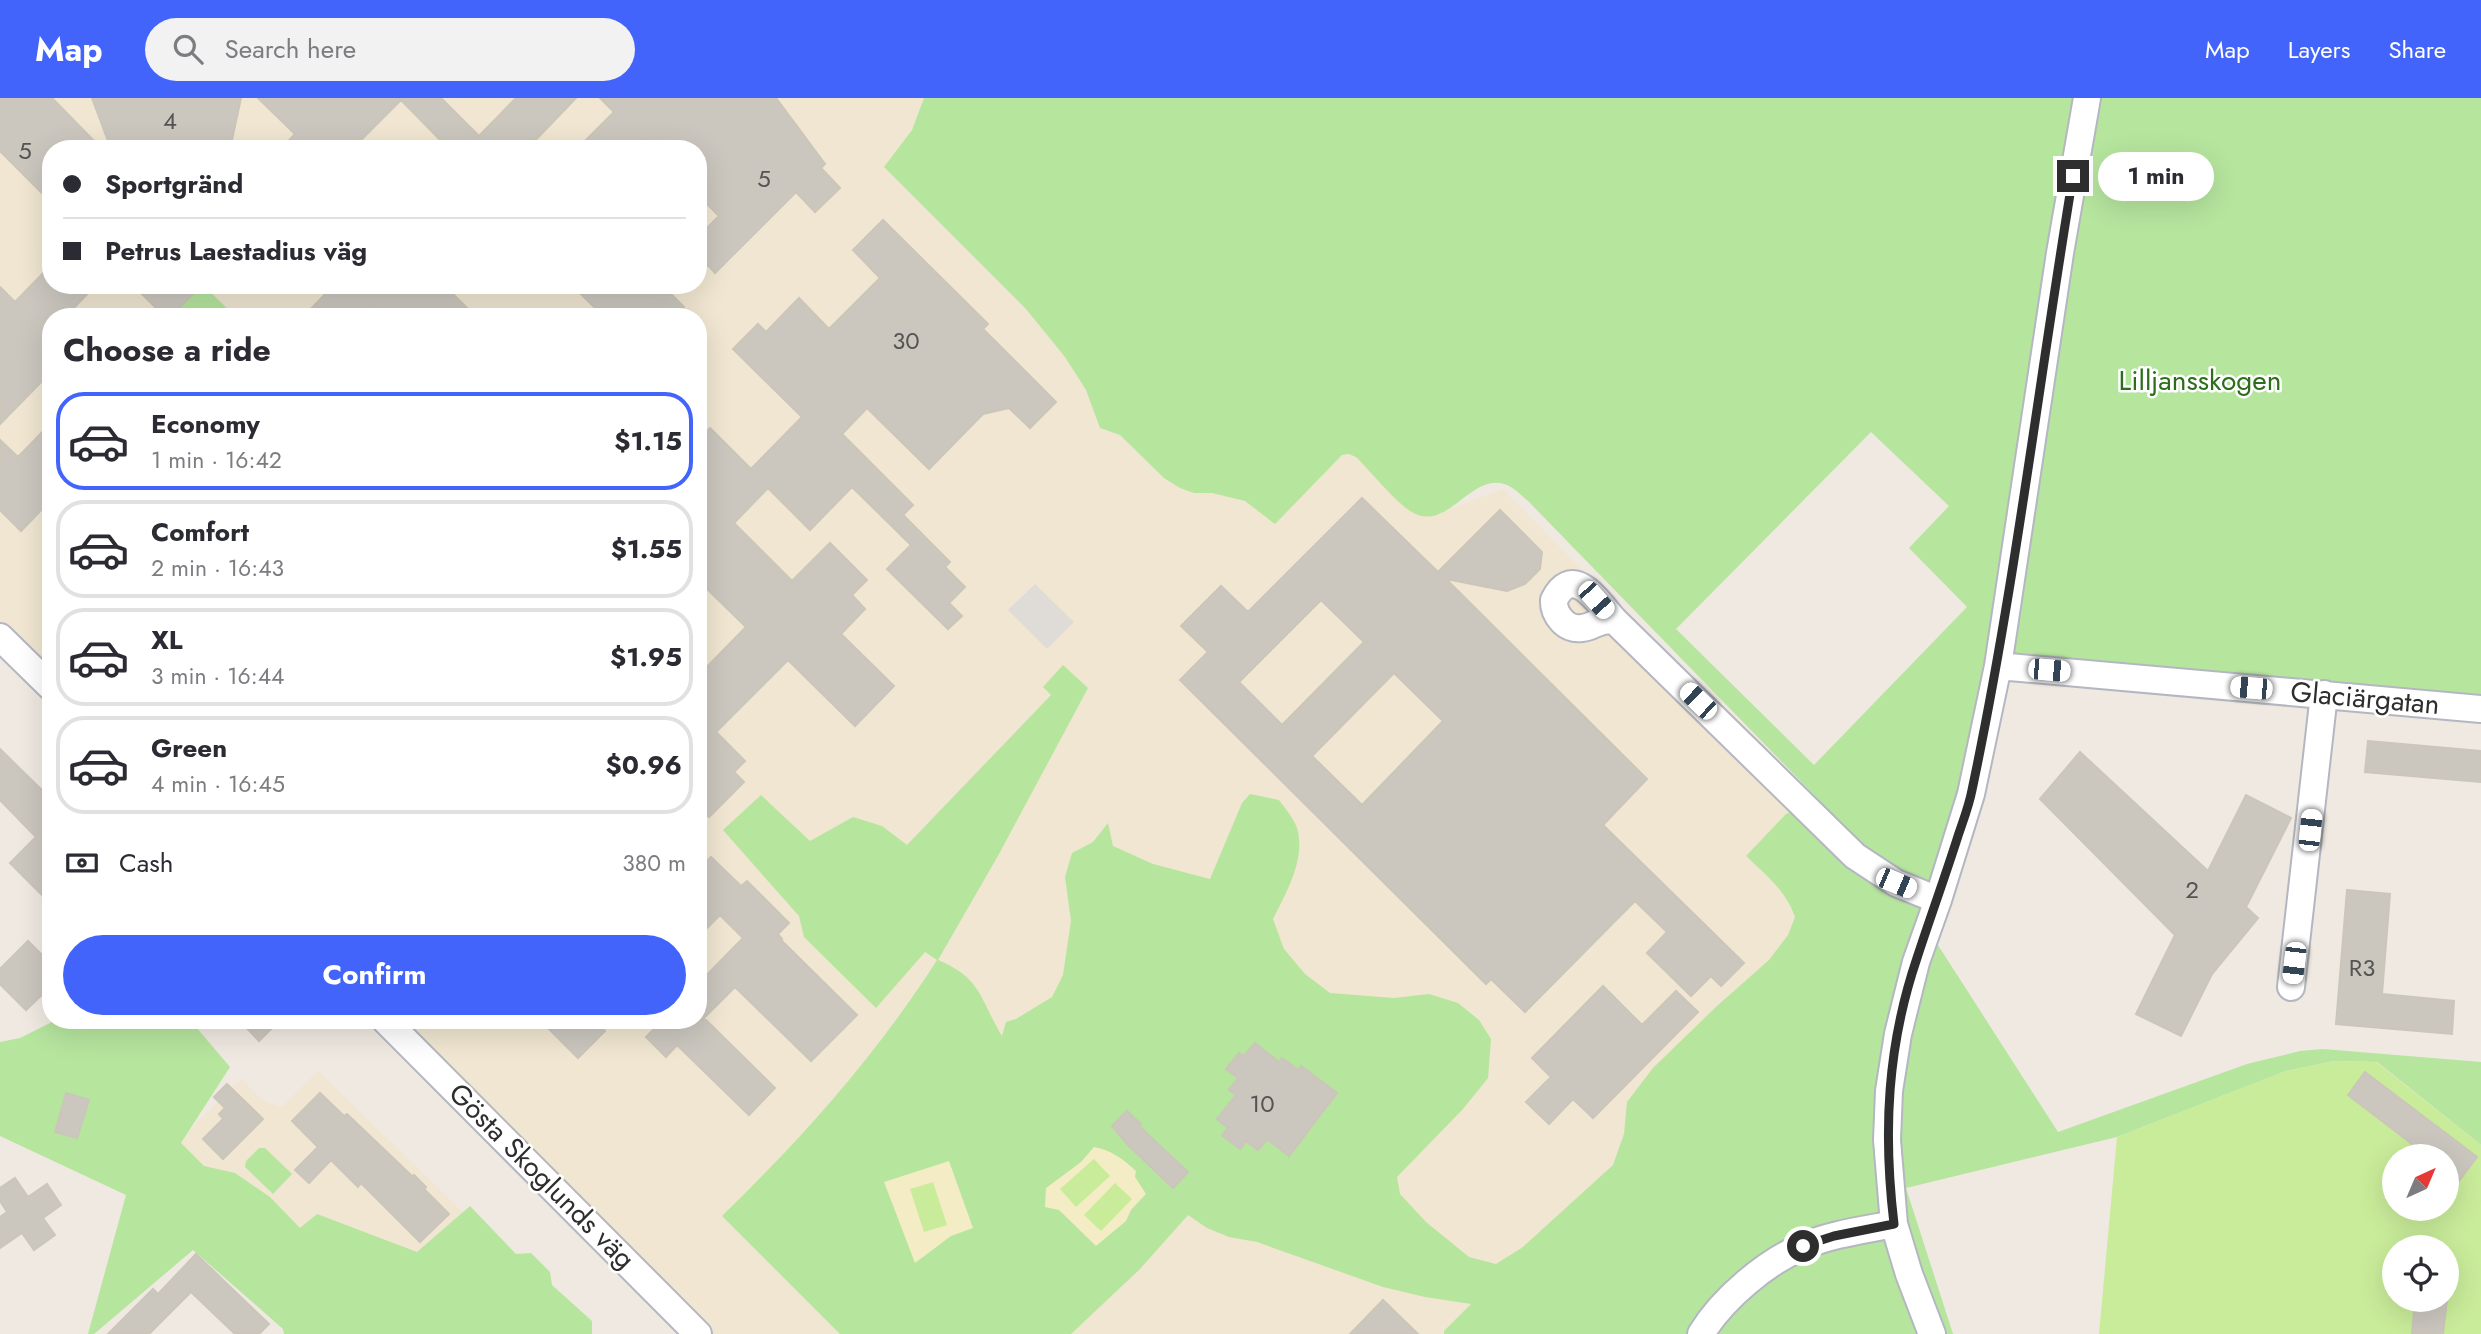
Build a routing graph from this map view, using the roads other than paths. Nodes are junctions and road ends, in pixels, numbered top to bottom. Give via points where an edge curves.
1 (2087, 98) edge
2 (1614, 620) dead end
3 (0, 637) edge
4 (1998, 666) junction
5 (42, 678) edge
6 (2324, 694) junction
7 (2481, 709) edge
8 (1938, 900) junction
9 (2291, 987) dead end
10 (394, 1029) edge
11 (1894, 1224) junction
12 (698, 1334) edge
13 (1701, 1334) edge
14 (1932, 1334) edge

1 - 4 street
2 - 8 street via 1855,856 1896,883
3 - 5 street
4 - 6 street, Glaciärgatan
4 - 8 street via 1972,794
6 - 7 street, Glaciärgatan
6 - 9 street
8 - 11 street via 1916,961 1891,1077 1887,1140
10 - 12 street, Gösta Skoglunds väg
11 - 13 street via 1803,1246 1764,1269 1713,1314
11 - 14 street

